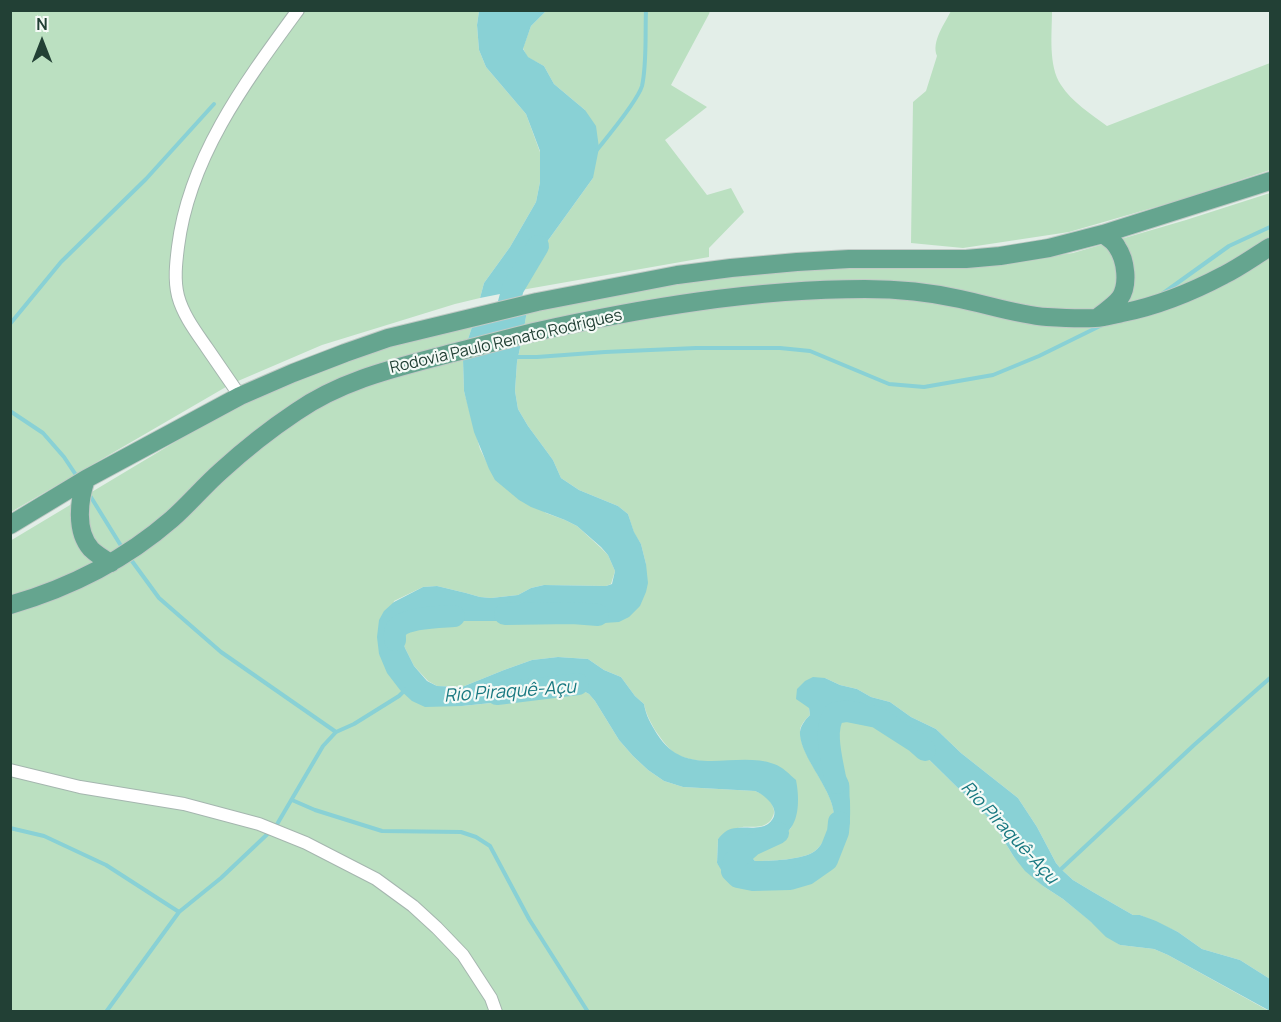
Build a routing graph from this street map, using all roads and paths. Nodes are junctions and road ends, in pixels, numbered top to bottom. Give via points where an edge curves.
1 (298, 10) edge
2 (1270, 181) edge
3 (1103, 234) junction
4 (1270, 247) edge
5 (1096, 318) junction
6 (240, 396) junction
7 (86, 479) junction
8 (10, 525) edge
9 (111, 563) junction
10 (10, 605) edge
11 (10, 770) edge
12 (496, 1011) edge

1 - 6 street via 224,120 200,165 181,225 176,266 178,296 191,325
2 - 3 main road, Rodovia Paulo Renato Rodrigues
3 - 5 main road via 1123,259 1125,283 1121,297
3 - 6 main road, Rodovia Paulo Renato Rodrigues via 1000,256 849,259 677,274 388,338
4 - 5 main road, Rodovia Paulo Renato Rodrigues via 1224,275 1182,294 1143,309
5 - 9 main road, Rodovia Paulo Renato Rodrigues via 1045,317 911,291 839,289 691,303 534,332 353,381 298,410 262,436 172,518
6 - 7 main road, Rodovia Paulo Renato Rodrigues
7 - 8 main road, Rodovia Paulo Renato Rodrigues
7 - 9 main road via 80,506 84,535 92,549
9 - 10 main road, Rodovia Paulo Renato Rodrigues via 52,591
11 - 12 street via 80,787 184,804 259,824 306,843 376,879 413,906 463,955

